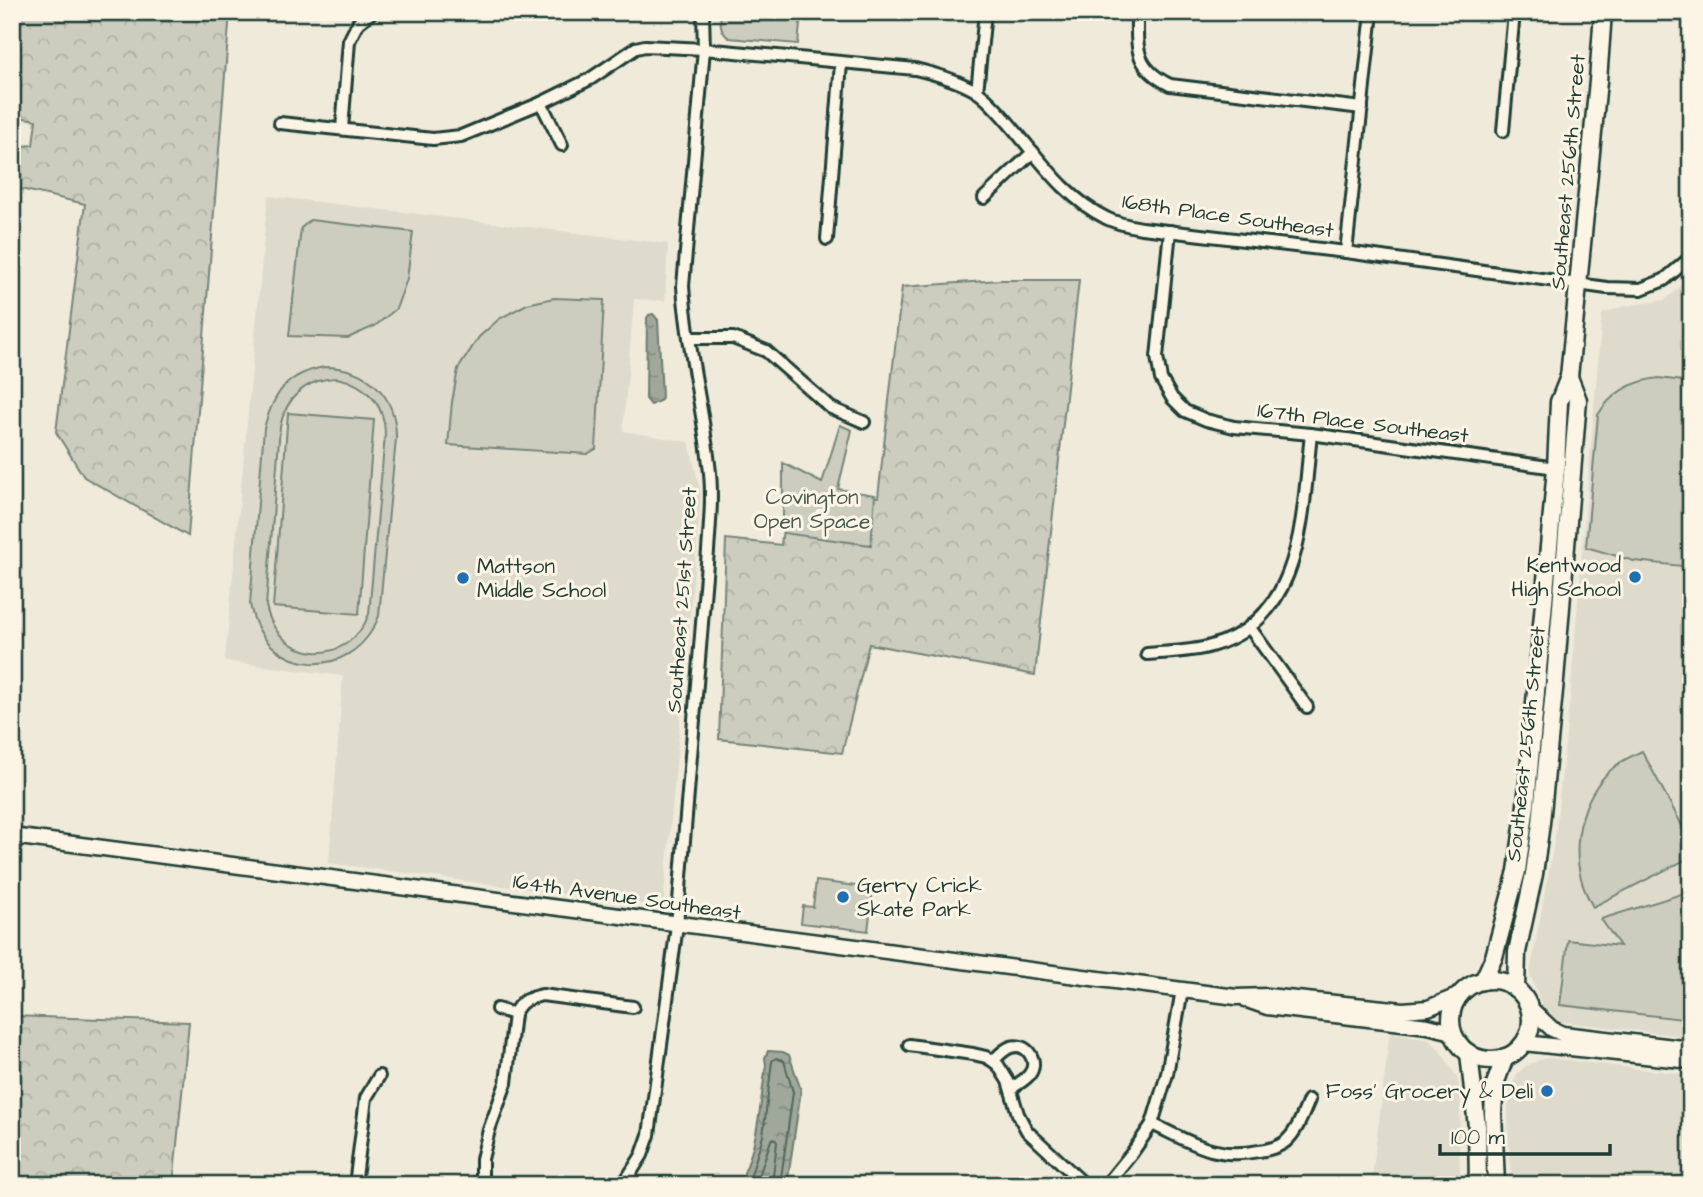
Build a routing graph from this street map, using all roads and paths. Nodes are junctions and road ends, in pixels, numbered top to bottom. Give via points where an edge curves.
1 (372, 12) edge
2 (703, 12) edge
3 (985, 12) edge
4 (1372, 12) edge
5 (1514, 12) edge
6 (1603, 12) edge
7 (1137, 13) edge
8 (704, 49) junction
9 (841, 63) junction
10 (977, 92) junction
11 (541, 103) junction
12 (1362, 107) junction
13 (280, 123) dead end
14 (342, 130) junction
15 (1503, 131) dead end
16 (562, 145) dead end
17 (1034, 152) junction
18 (984, 198) dead end
19 (1170, 231) junction
20 (827, 239) dead end
21 (1346, 252) junction
22 (1691, 257) edge
23 (1579, 284) junction
24 (689, 338) junction
25 (1569, 377) junction
26 (864, 422) dead end
27 (1311, 434) junction
28 (1556, 468) junction
29 (1250, 628) junction
30 (1147, 654) dead end
31 (1307, 707) dead end
32 (1531, 745) junction
33 (1547, 765) junction
34 (12, 836) edge
35 (677, 925) junction
36 (1483, 981) junction
37 (1516, 989) junction
38 (1182, 990) junction
39 (1460, 995) junction
40 (1236, 997) junction
41 (1528, 1006) junction
42 (633, 1007) dead end
43 (497, 1009) dead end
44 (514, 1014) junction
45 (1453, 1032) junction
46 (1524, 1043) junction
47 (909, 1045) dead end
48 (1691, 1049) edge
49 (1469, 1053) junction
50 (1505, 1057) junction
51 (993, 1061) junction
52 (1691, 1061) edge
53 (379, 1076) dead end
54 (1011, 1089) junction
55 (1309, 1100) dead end
56 (1152, 1124) junction
57 (355, 1185) edge
58 (482, 1185) edge
59 (624, 1185) edge
60 (1085, 1185) edge
61 (1106, 1185) edge
62 (1478, 1185) edge
63 (1496, 1185) edge

1 - 14 street via 358,23 349,41
2 - 8 street, Southeast 251st Street
3 - 10 street
4 - 12 street
5 - 15 street
6 - 23 main road, Southeast 256th Street
7 - 12 street via 1137,49 1144,65 1170,85
8 - 9 street, 168th Place Southeast
8 - 11 street, 168th Place Southeast via 636,48 590,79
8 - 24 street, Southeast 251st Street via 683,286
9 - 10 street, 168th Place Southeast via 915,69 944,76
9 - 20 street
10 - 17 street, 168th Place Southeast
11 - 14 street, 168th Place Southeast via 449,138
11 - 16 street
12 - 21 street
13 - 14 street, 168th Place Southeast
17 - 18 street
17 - 19 street, 168th Place Southeast via 1066,190 1107,219
19 - 21 street, 168th Place Southeast
19 - 27 street, 167th Place Southeast via 1157,357 1161,380 1172,398 1185,411 1206,420
21 - 23 street, 168th Place Southeast
22 - 23 street, 168th Place Southeast via 1664,280 1641,289
23 - 25 main road, Southeast 256th Street
24 - 26 street via 733,338 766,351 831,408
24 - 35 street, Southeast 251st Street via 712,495
25 - 28 main road, Southeast 256th Street via 1559,402
25 - 33 main road, Southeast 256th Street via 1577,400
27 - 28 street, 167th Place Southeast
27 - 29 street via 1300,533 1288,576 1273,604
28 - 32 main road, Southeast 256th Street
29 - 30 street via 1212,646
29 - 31 street
32 - 33 main road
32 - 36 main road, Southeast 256th Street via 1517,870
33 - 37 main road, Southeast 256th Street via 1534,873 1517,952
34 - 35 street, 164th Avenue Southeast
35 - 38 street, 164th Avenue Southeast
35 - 59 street, Southeast 251st Street via 649,1135
36 - 37 main road via 1495,980
36 - 39 main road
37 - 41 main road
38 - 40 street, 164th Avenue Southeast
38 - 56 street via 1167,1074
39 - 40 street, 164th Avenue Southeast via 1428,1008 1403,1010
39 - 45 main road via 1453,1007
40 - 45 street, 164th Avenue Southeast via 1267,1007
41 - 46 main road via 1531,1019
41 - 48 street via 1563,1034
42 - 44 street via 542,995 528,998
43 - 44 street
44 - 58 street via 506,1083 482,1159
45 - 49 main road
46 - 50 main road
46 - 52 street
47 - 51 street
49 - 50 main road via 1480,1059
49 - 62 main road
50 - 63 main road via 1493,1113
51 - 54 street
51 - 54 street via 1011,1047 1022,1047 1030,1054 1030,1075
53 - 57 street via 366,1098
54 - 60 street via 1027,1131
55 - 56 street via 1284,1142 1245,1154 1210,1150
56 - 61 street

